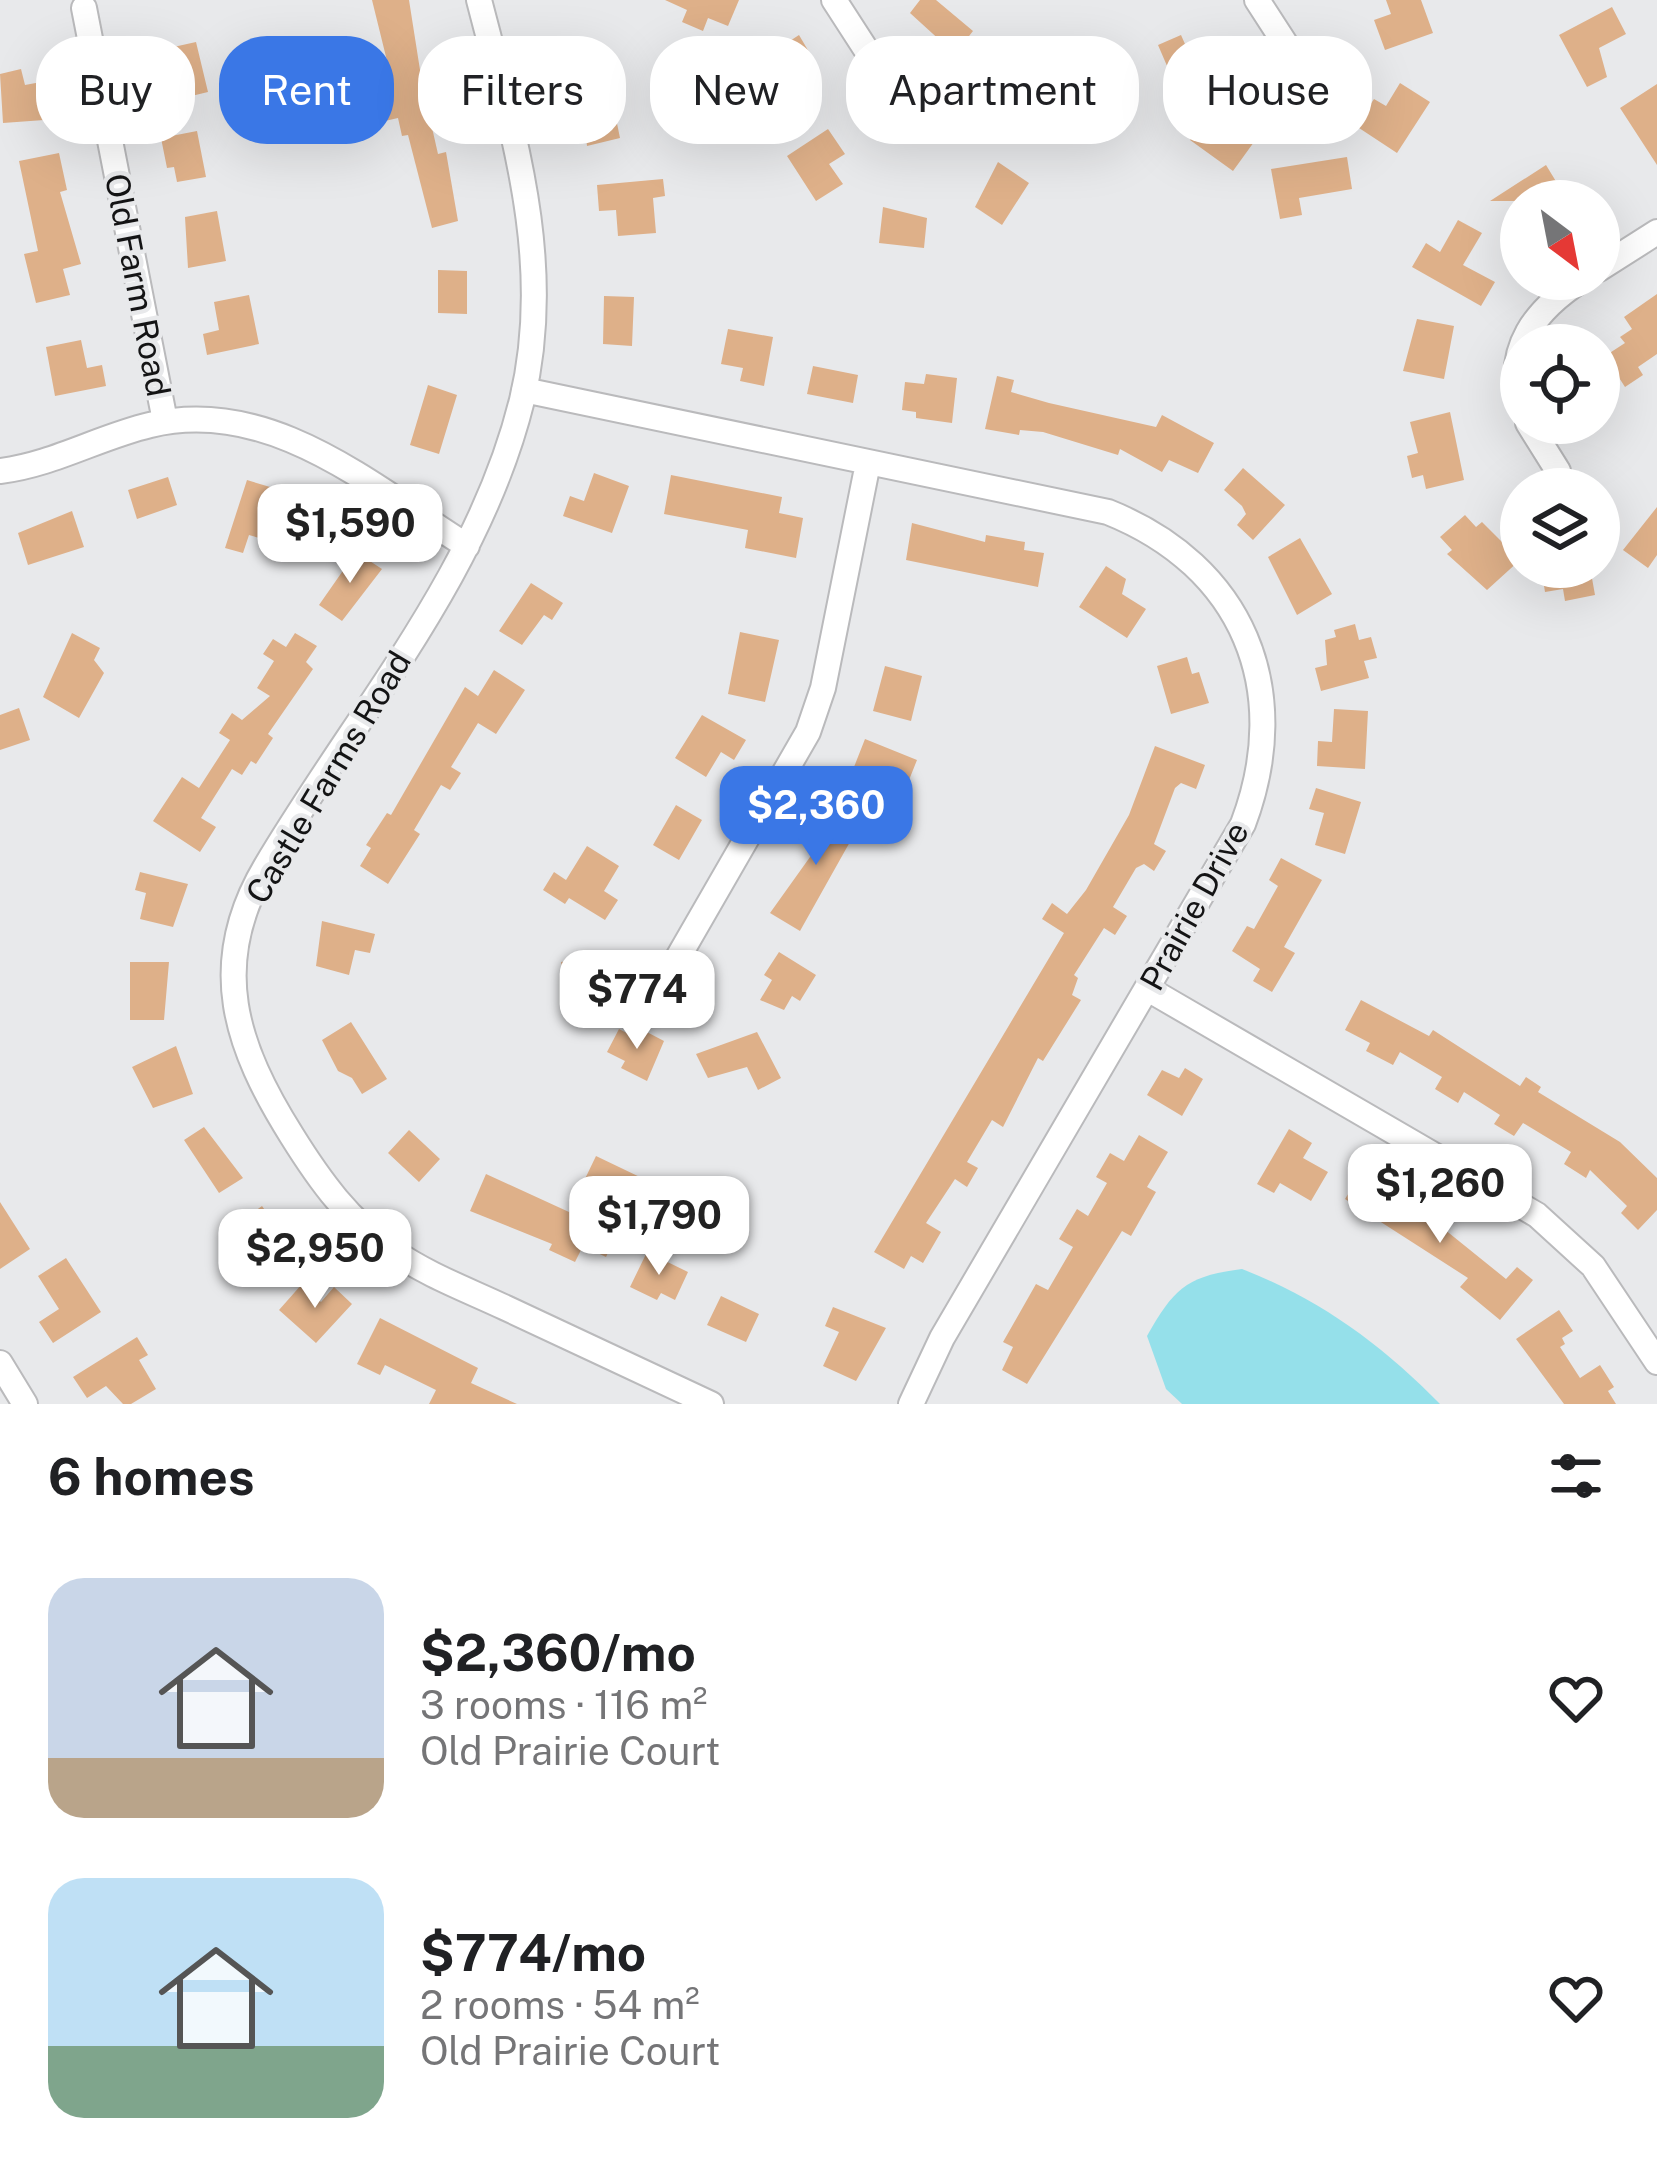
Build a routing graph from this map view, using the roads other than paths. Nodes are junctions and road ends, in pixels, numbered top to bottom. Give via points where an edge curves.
1 (479, 0) edge
2 (834, 0) edge
3 (1257, 0) edge
4 (84, 8) dead end
5 (857, 36) edge
6 (1280, 36) edge
7 (1657, 232) edge
8 (1620, 256) edge
9 (1555, 300) edge
10 (1532, 324) edge
11 (524, 390) junction
12 (165, 421) junction
13 (868, 464) junction
14 (0, 470) edge
15 (467, 546) junction
16 (676, 961) dead end
17 (1148, 989) junction
18 (1657, 1362) edge
19 (0, 1363) edge
20 (25, 1404) edge
21 (711, 1404) edge
22 (911, 1404) edge

1 - 11 street, Castle Farms Road via 532,226
2 - 5 street
3 - 6 street
4 - 12 street, Old Farm Road
7 - 8 street
9 - 10 street
11 - 13 street, Prairie Drive
11 - 15 street, Castle Farms Road via 503,465
12 - 14 street
12 - 15 street via 218,419 285,435
13 - 16 street via 808,732
13 - 17 street, Prairie Drive via 1128,520 1190,560 1236,619 1264,710 1255,794
15 - 21 street, Castle Farms Road via 252,894 235,957 240,1034 258,1082 313,1170 373,1237 430,1273
17 - 18 street via 1538,1215 1594,1266
17 - 22 street, Prairie Drive
19 - 20 street

